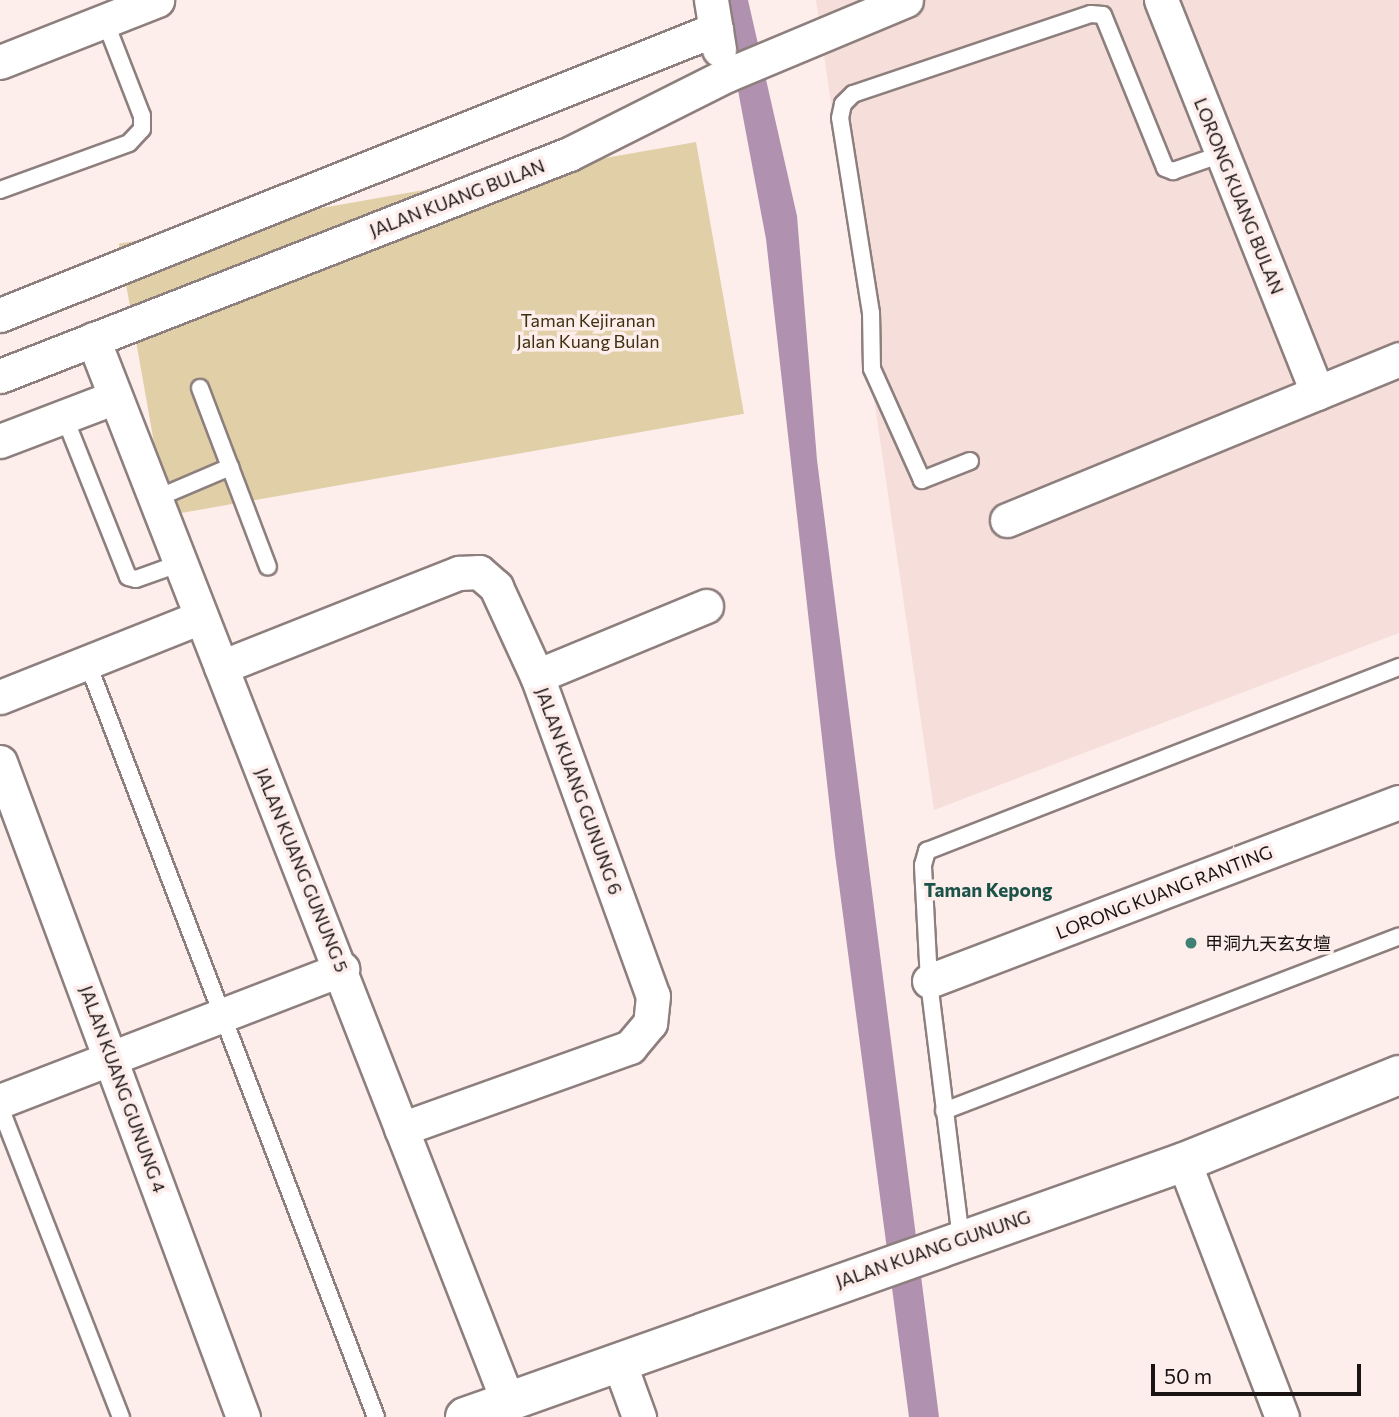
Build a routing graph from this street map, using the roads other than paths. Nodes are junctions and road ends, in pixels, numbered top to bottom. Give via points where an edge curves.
1 (157, 0) edge
2 (906, 0) edge
3 (1161, 0) edge
4 (713, 15) edge
5 (104, 21) junction
6 (0, 62) edge
7 (725, 75) junction
8 (1222, 154) junction
9 (0, 190) edge
10 (0, 315) edge
11 (93, 340) junction
12 (1399, 359) edge
13 (0, 376) edge
14 (200, 388) dead end
15 (1317, 393) junction
16 (115, 397) junction
17 (64, 416) junction
18 (0, 441) edge
19 (970, 461) dead end
20 (230, 467) junction
21 (155, 499) junction
22 (1007, 520) dead end
23 (180, 563) junction
24 (268, 567) dead end
25 (706, 606) dead end
26 (201, 617) junction
27 (88, 664) junction
28 (221, 667) junction
29 (1399, 667) edge
30 (537, 676) junction
31 (0, 697) edge
32 (0, 762) edge
33 (1399, 802) edge
34 (1399, 936) edge
35 (342, 969) junction
36 (929, 981) junction
37 (220, 1015) junction
38 (111, 1057) junction
39 (1399, 1076) edge
40 (0, 1101) edge
41 (0, 1107) edge
42 (944, 1111) junction
43 (401, 1129) junction
44 (1184, 1162) junction
45 (946, 1245) junction
46 (619, 1362) junction
47 (508, 1402) junction
48 (121, 1417) edge
49 (243, 1417) edge
50 (376, 1417) edge
51 (466, 1417) edge
52 (639, 1417) edge
53 (1282, 1417) edge

1 - 5 street
2 - 7 street, JALAN KUANG BULAN
3 - 8 street, LORONG KUANG BULAN
4 - 7 street
4 - 10 street
5 - 6 street
5 - 9 lane via 142,116 142,129 129,143
7 - 11 street, JALAN KUANG BULAN via 569,154
8 - 15 street, LORONG KUANG BULAN
8 - 19 lane via 1173,171 1165,167 1103,15 1091,14 853,94 843,104 840,118 871,313 873,369 922,480
11 - 13 street, JALAN KUANG BULAN
11 - 16 street, JALAN KUANG GUNUNG 5
12 - 15 street
14 - 20 lane
15 - 22 street
16 - 17 street
16 - 21 street, JALAN KUANG GUNUNG 5
17 - 18 street
17 - 23 lane via 128,576 136,579
20 - 21 lane
20 - 24 lane
21 - 23 street, JALAN KUANG GUNUNG 5
23 - 26 street, JALAN KUANG GUNUNG 5
25 - 30 street
26 - 27 street
26 - 28 street, JALAN KUANG GUNUNG 5
27 - 31 street
27 - 37 lane
28 - 30 street, JALAN KUANG GUNUNG 6 via 459,573 480,572 496,587
28 - 35 street, JALAN KUANG GUNUNG 5
29 - 36 lane via 927,851 923,865
30 - 43 street, JALAN KUANG GUNUNG 6 via 653,996 650,1023 630,1047
32 - 38 street, JALAN KUANG GUNUNG 4
33 - 36 street, LORONG KUANG RANTING
34 - 42 lane
35 - 37 street
35 - 43 street, JALAN KUANG GUNUNG 5
36 - 42 lane
37 - 38 street
37 - 50 lane
38 - 40 street
38 - 49 street, JALAN KUANG GUNUNG 4
39 - 44 street, JALAN KUANG GUNUNG
41 - 48 lane
42 - 45 lane
43 - 47 street, JALAN KUANG GUNUNG 5
44 - 45 street, JALAN KUANG GUNUNG
44 - 53 street
45 - 46 street, JALAN KUANG GUNUNG
46 - 47 street, JALAN KUANG GUNUNG
46 - 52 street
47 - 51 street, JALAN KUANG GUNUNG

